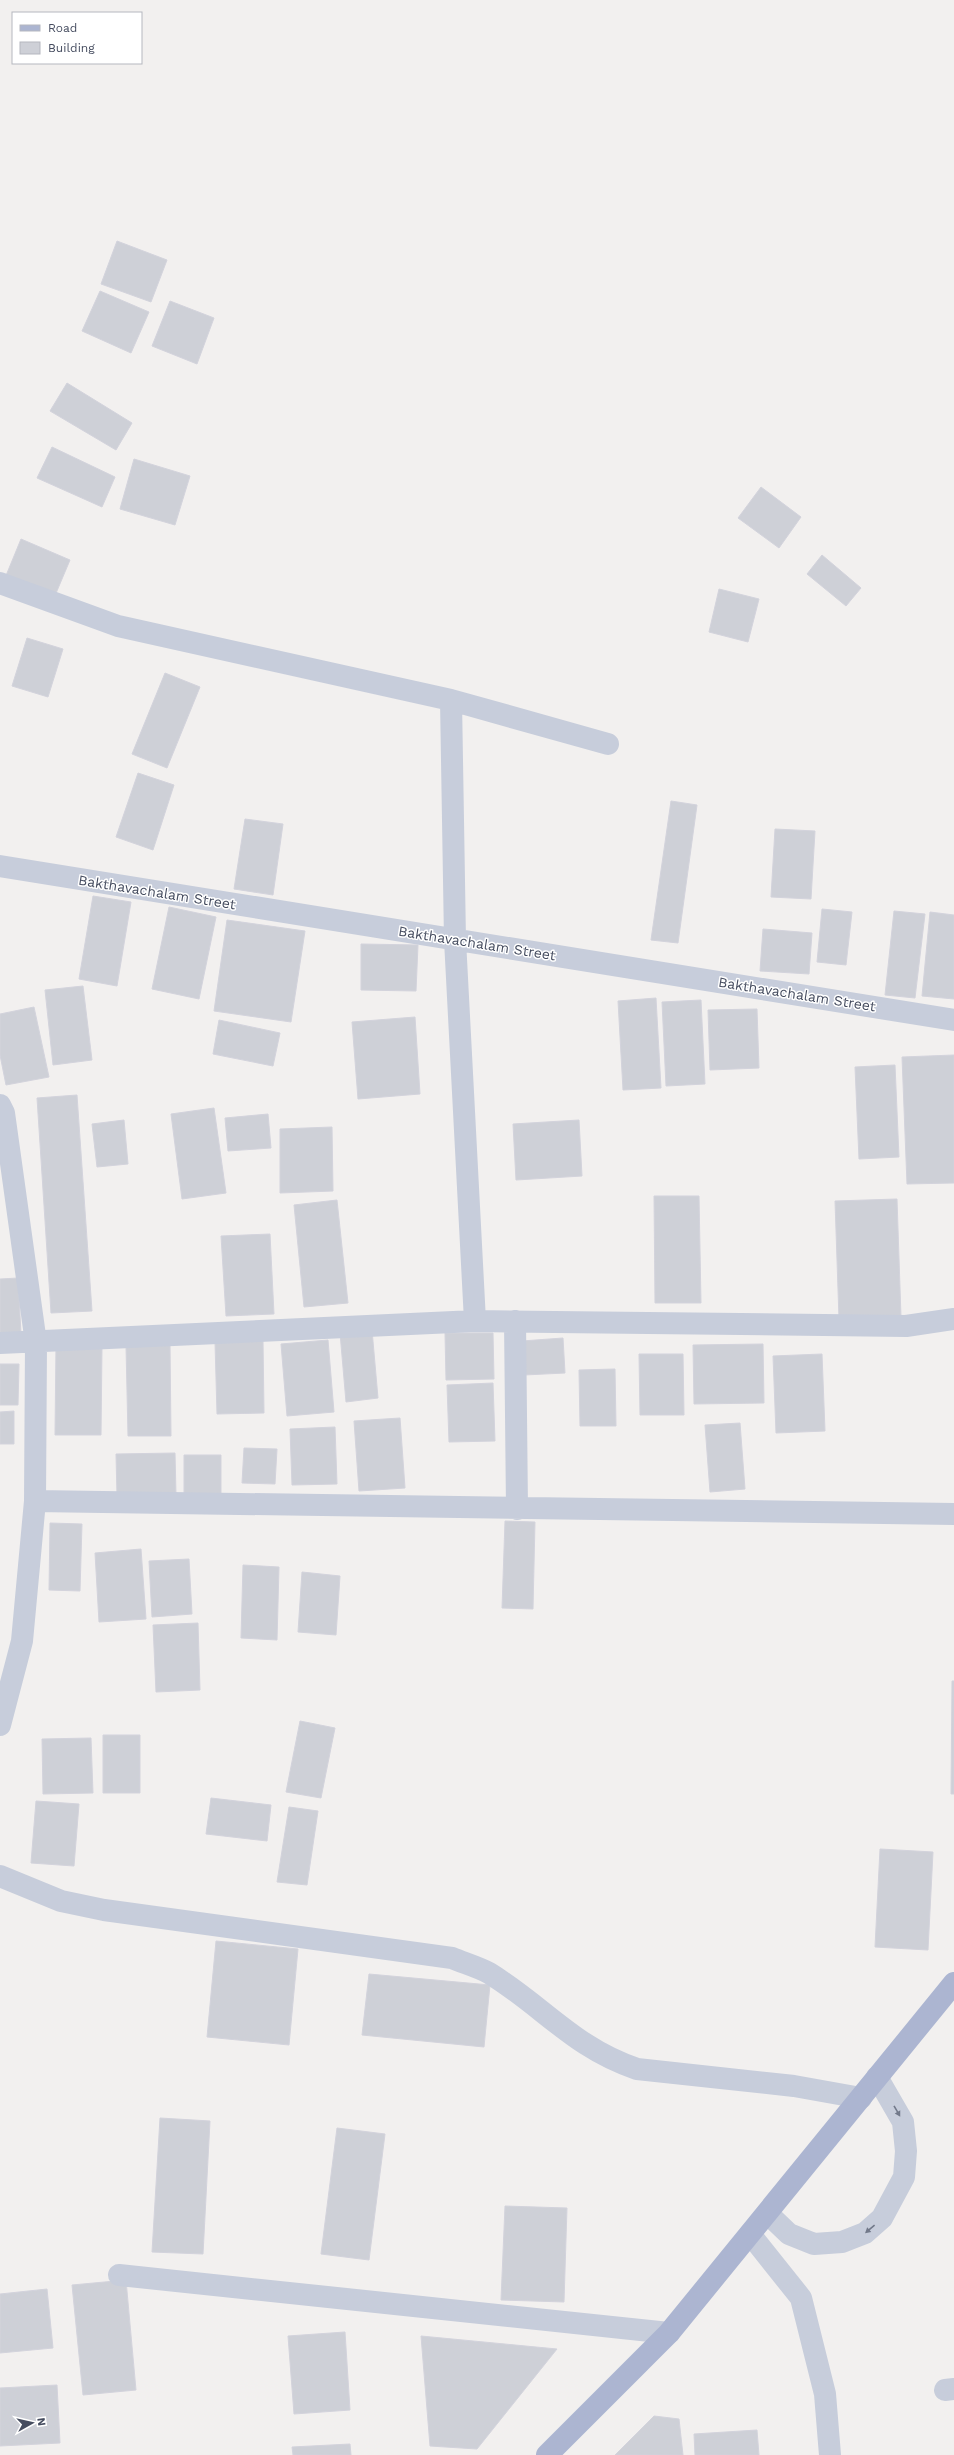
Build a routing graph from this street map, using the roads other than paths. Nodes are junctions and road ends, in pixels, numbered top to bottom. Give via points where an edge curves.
1 (0, 582) edge
2 (451, 700) junction
3 (608, 744) dead end
4 (0, 866) edge
5 (455, 940) junction
6 (954, 1020) edge
7 (0, 1105) edge
8 (954, 1319) edge
9 (475, 1321) junction
10 (515, 1322) junction
11 (0, 1343) edge
12 (36, 1343) junction
13 (35, 1501) junction
14 (517, 1509) junction
15 (954, 1514) edge
16 (0, 1725) edge
17 (0, 1876) edge
18 (954, 1983) edge
19 (877, 2077) junction
20 (861, 2098) junction
21 (767, 2213) junction
22 (750, 2234) junction
23 (119, 2275) dead end
24 (669, 2333) junction
25 (547, 2455) edge
26 (830, 2455) edge

1 - 2 street via 118,626
2 - 3 street
2 - 5 street
4 - 5 street, Bakthavachalam Street
5 - 6 street, Bakthavachalam Street
5 - 9 street
7 - 12 street via 4,1113
8 - 10 street via 906,1326
9 - 10 street
9 - 12 street
10 - 14 street
11 - 12 street
12 - 13 street
13 - 14 street
13 - 16 street via 22,1641
14 - 15 street
17 - 20 street via 61,1901 104,1910 452,1958 488,1972 572,2037 613,2061 637,2069 794,2086
18 - 19 main road
19 - 20 main road
19 -> 21 street via 903,2122 906,2151 904,2176 882,2218 865,2233 842,2242 814,2244 789,2234
20 - 21 main road
21 - 22 main road
22 - 24 main road
22 - 26 street via 802,2298 825,2394
23 - 24 street
24 - 25 main road

